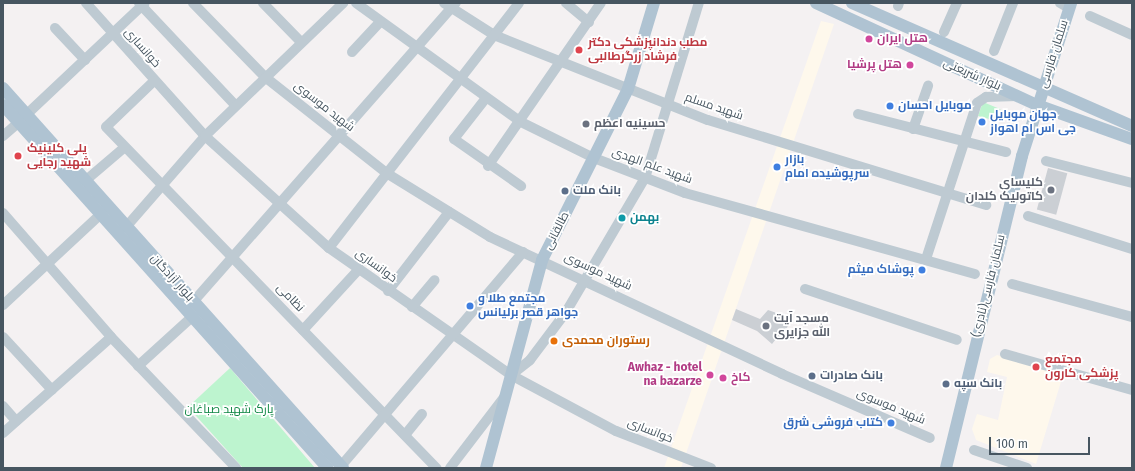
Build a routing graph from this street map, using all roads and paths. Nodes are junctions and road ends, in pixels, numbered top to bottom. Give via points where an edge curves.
1 (86, 3) edge
2 (193, 3) edge
3 (263, 3) edge
4 (342, 3) edge
5 (356, 3) edge
6 (519, 3) edge
7 (566, 3) edge
8 (601, 3) edge
9 (654, 3) edge
10 (699, 3) edge
11 (816, 3) edge
12 (852, 3) edge
13 (957, 3) edge
14 (1013, 3) edge
15 (142, 4) edge
16 (1067, 4) edge
17 (451, 5) edge
18 (834, 7) edge
19 (1090, 16) dead end
20 (380, 22) junction
21 (589, 22) junction
22 (55, 28) dead end
23 (944, 32) dead end
24 (113, 34) junction
25 (494, 35) junction
26 (1132, 35) edge
27 (301, 42) junction
28 (416, 49) junction
29 (994, 51) dead end
30 (352, 52) dead end
31 (85, 60) junction
32 (562, 63) junction
33 (265, 77) junction
34 (459, 80) junction
35 (154, 81) junction
36 (928, 86) dead end
37 (1042, 87) junction
38 (3, 88) edge
39 (628, 89) junction
40 (1019, 96) junction
41 (486, 98) junction
42 (668, 104) junction
43 (3, 105) edge
44 (1037, 105) junction
45 (236, 106) junction
46 (858, 114) dead end
47 (22, 119) junction
48 (521, 122) junction
49 (1132, 126) edge
50 (913, 129) junction
51 (3, 136) edge
52 (205, 136) junction
53 (339, 136) junction
54 (1132, 139) edge
55 (963, 143) junction
56 (124, 147) junction
57 (1006, 152) dead end
58 (594, 158) junction
59 (1046, 161) dead end
60 (488, 166) junction
61 (388, 174) junction
62 (646, 178) junction
63 (85, 181) junction
64 (1132, 183) edge
65 (162, 186) junction
66 (521, 186) dead end
67 (948, 192) junction
68 (278, 205) junction
69 (986, 205) dead end
70 (449, 212) junction
71 (3, 213) edge
72 (100, 215) junction
73 (1028, 216) dead end
74 (126, 227) junction
75 (329, 248) junction
76 (1132, 249) edge
77 (523, 252) junction
78 (232, 258) junction
79 (542, 260) junction
80 (926, 260) junction
81 (47, 264) junction
82 (358, 269) junction
83 (975, 274) dead end
84 (435, 280) dead end
85 (586, 280) junction
86 (1012, 284) dead end
87 (805, 289) dead end
88 (388, 290) junction
89 (193, 302) junction
90 (3, 305) edge
91 (412, 307) junction
92 (193, 316) junction
93 (1132, 317) edge
94 (303, 330) junction
95 (452, 335) junction
96 (3, 337) edge
97 (111, 337) junction
98 (956, 340) dead end
99 (1005, 354) dead end
100 (138, 366) junction
101 (511, 375) junction
102 (52, 390) junction
103 (1132, 390) edge
104 (506, 394) junction
105 (3, 406) edge
106 (384, 414) junction
107 (422, 414) dead end
108 (16, 421) junction
109 (3, 433) edge
110 (405, 435) junction
111 (930, 438) dead end
112 (974, 450) dead end
113 (342, 467) edge
114 (236, 468) edge
115 (328, 468) edge
116 (437, 468) edge
117 (450, 468) edge
118 (486, 468) edge
119 (711, 468) edge
120 (946, 468) edge
121 (1027, 468) edge

1 - 24 street, خوانساری
2 - 33 street, شهید موسوی
3 - 27 street
4 - 27 street
5 - 20 street, شهید علم الهدی
6 - 25 street
7 - 21 street
8 - 21 street
9 - 39 main road, طالقانی
10 - 42 street
11 - 18 main road, بلوار شریعتی
12 - 37 main road, بلوار شریعتی
13 - 23 street
14 - 29 street
15 - 24 street
15 - 45 street
16 - 37 main road, سلمان فارسی
17 - 25 street, شهید مسلم
17 - 28 street
18 - 40 main road, بلوار شریعتی
19 - 26 street
20 - 28 street, شهید علم الهدی
20 - 30 street
21 - 32 street
22 - 31 street
24 - 31 street
24 - 35 street, خوانساری
25 - 32 street, شهید مسلم
25 - 34 street
27 - 33 street
28 - 34 street, شهید علم الهدی
28 - 53 street
31 - 47 street
32 - 39 street, شهید مسلم
32 - 48 street
33 - 45 street
33 - 53 street, شهید موسوی
34 - 41 street, شهید علم الهدی
34 - 61 street
35 - 52 street, خوانساری
35 - 56 street, نظامی via 106,127
36 - 50 street
37 - 44 main road, سلمان فارسی
37 - 49 main road, بلوار شریعتی
38 - 47 main road, بلوار آزادگان
39 - 42 street, شهید مسلم
39 - 58 main road, طالقانی
40 - 44 main road, بلوار شریعتی
40 - 55 street via 981,99
41 - 48 street, شهید علم الهدی
41 - 60 street via 454,139
42 - 62 street
42 - 67 street, شهید مسلم
43 - 47 main road, بلوار آزادگان
44 - 54 main road, بلوار شریعتی
44 - 120 main road, سلمان فارسی(نادری)
45 - 52 street
46 - 50 street
47 - 51 street
47 - 63 main road, بلوار آزادگان
47 - 72 main road, بلوار آزادگان
48 - 58 street, شهید علم الهدی
48 - 60 street
50 - 55 street
52 - 65 street
52 - 68 street, خوانساری
53 - 61 street, شهید موسوی
53 - 68 street
55 - 57 street
55 - 67 street
56 - 63 street
56 - 65 street, نظامی
58 - 62 street, شهید علم الهدی
58 - 79 main road, طالقانی
59 - 64 street
60 - 66 street
61 - 70 street, شهید موسوی
61 - 75 street
62 - 80 street, شهید علم الهدی via 685,193
62 - 85 street
63 - 74 main road, بلوار آزادگان
65 - 74 street
65 - 78 street, نظامی
67 - 69 street, شهید مسلم
67 - 80 street
68 - 75 street, خوانساری
68 - 78 street
70 - 77 street, شهید موسوی
70 - 88 street
71 - 81 street
72 - 81 street
72 - 92 main road, بلوار آزادگان
73 - 76 street
74 - 89 main road, بلوار آزادگان
75 - 82 street, خوانساری
77 - 79 street, شهید موسوی
77 - 95 street
78 - 89 street
78 - 94 street, نظامی
79 - 85 street, شهید موسوی
79 - 101 main road, طالقانی
80 - 83 street, شهید علم الهدی
81 - 90 street
81 - 97 street
82 - 88 street, خوانساری
82 - 94 street
84 - 91 street
85 - 101 street via 530,360
85 - 111 street, شهید موسوی via 782,374
86 - 93 street
87 - 98 street
88 - 91 street, خوانساری
89 - 113 main road, بلوار آزادگان
91 - 95 street, خوانساری
92 - 100 street
92 - 115 main road, بلوار آزادگان
94 - 106 street, نظامی
95 - 101 street, خوانساری
95 - 106 street
96 - 102 street
97 - 100 street
97 - 102 street
99 - 103 street
100 - 114 street
101 - 104 main road, طالقانی
101 - 119 street, خوانساری via 616,431
102 - 108 street
104 - 117 street
104 - 118 main road, طالقانی
105 - 108 street
106 - 110 street, نظامی
106 - 113 street
107 - 110 street
108 - 109 street
110 - 116 street, نظامی
112 - 121 street

